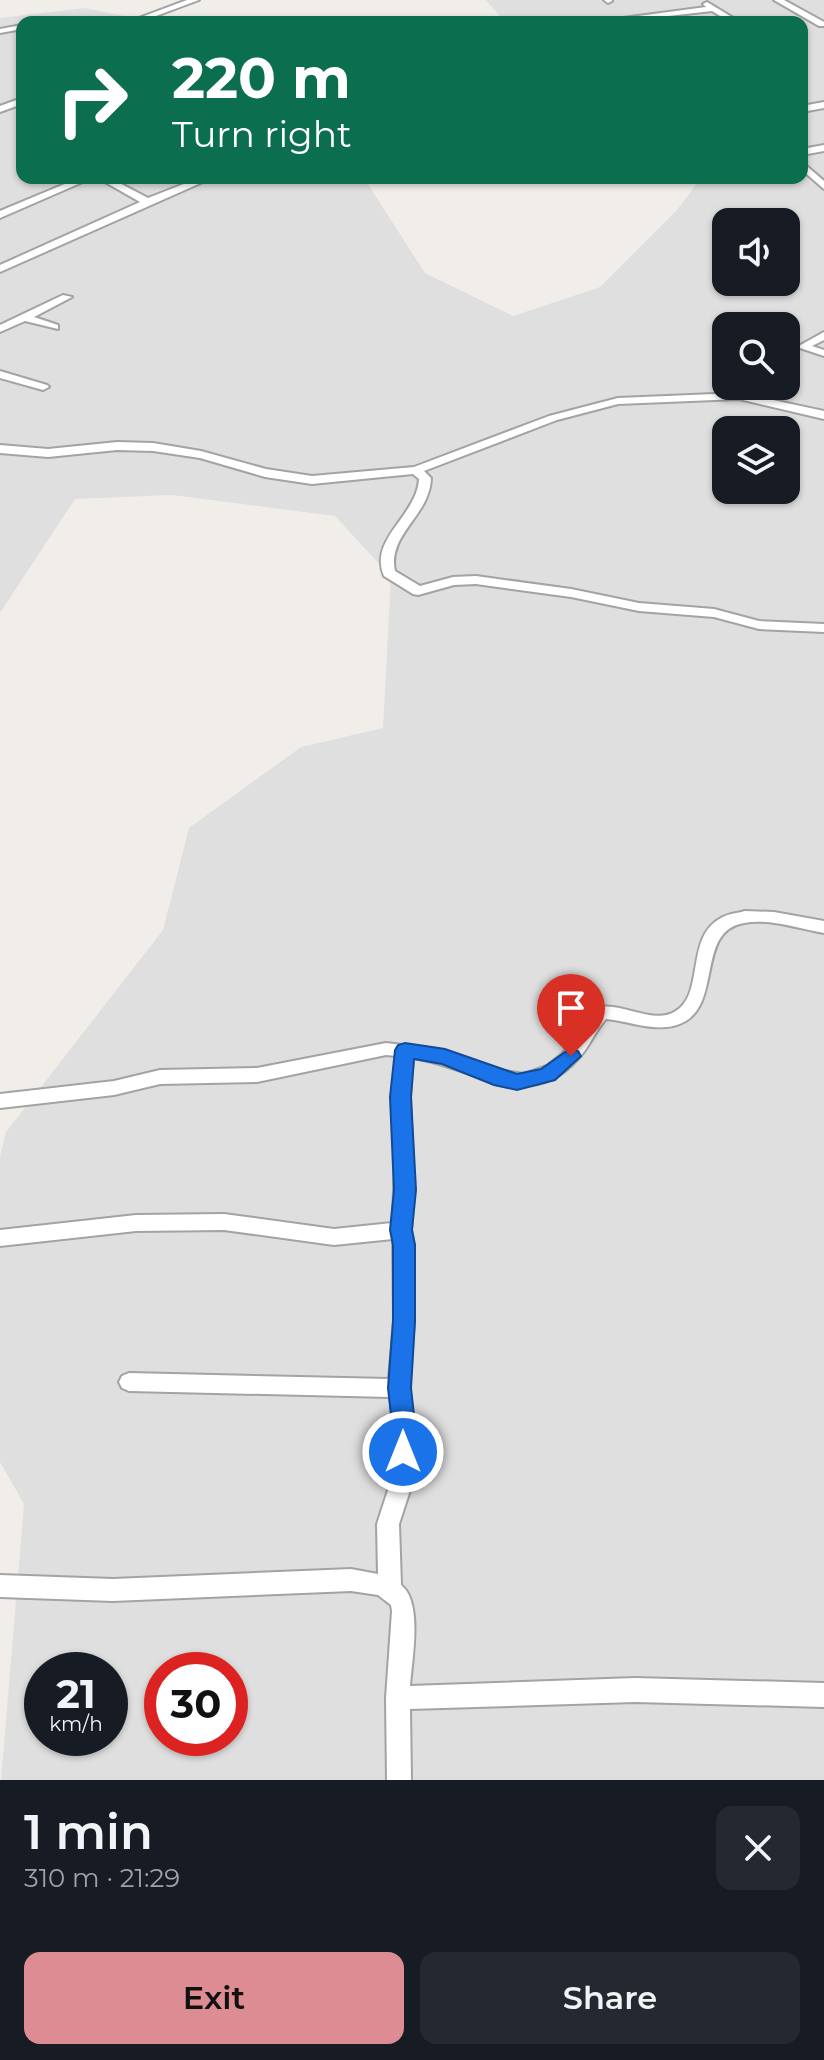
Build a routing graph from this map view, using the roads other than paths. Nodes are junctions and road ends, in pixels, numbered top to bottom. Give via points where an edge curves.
1 (195, 0) edge
2 (701, 0) edge
3 (779, 0) edge
4 (633, 7) dead end
5 (713, 8) junction
6 (149, 16) edge
7 (645, 16) edge
8 (671, 16) edge
9 (726, 16) edge
10 (823, 24) edge
11 (808, 171) edge
12 (73, 184) edge
13 (114, 184) edge
14 (192, 184) edge
15 (824, 186) edge
16 (148, 202) junction
17 (0, 215) edge
18 (0, 269) edge
19 (67, 297) dead end
20 (26, 318) junction
21 (54, 327) dead end
22 (0, 329) edge
23 (824, 335) edge
24 (824, 353) edge
25 (0, 374) edge
26 (43, 387) dead end
27 (824, 415) edge
28 (0, 449) edge
29 (416, 470) junction
30 (824, 628) edge
31 (824, 927) edge
32 (405, 1050) junction
33 (0, 1101) edge
34 (401, 1230) junction
35 (0, 1238) edge
36 (129, 1382) dead end
37 (399, 1388) junction
38 (0, 1586) edge
39 (390, 1589) junction
40 (824, 1695) edge
41 (398, 1698) junction
42 (399, 1780) edge

1 - 6 street
2 - 5 street
3 - 10 street
4 - 7 street
5 - 8 street
5 - 9 street
11 - 15 street
12 - 17 street
13 - 16 street
14 - 16 street
16 - 18 street
19 - 20 street
20 - 21 street
20 - 22 street
23 - 24 street via 803,347
25 - 26 street
27 - 29 street via 739,396 618,401 553,418
28 - 29 street via 48,453 134,445 312,480
29 - 30 street via 425,478 425,496 386,561 389,573 413,590 476,580 639,607 714,613 759,625
31 - 32 street via 765,918 731,920 710,939 693,1006 680,1017 602,1012 571,1056 547,1075 529,1081 501,1079 445,1057
32 - 33 street via 386,1049 257,1075 160,1077 114,1088
32 - 34 street
34 - 35 street via 334,1237 224,1222 136,1223
34 - 37 street via 404,1321
36 - 37 street
37 - 39 street via 402,1481 388,1524
38 - 39 street via 113,1590 351,1580
39 - 41 street via 401,1599 403,1611
40 - 41 street via 635,1690
41 - 42 street

